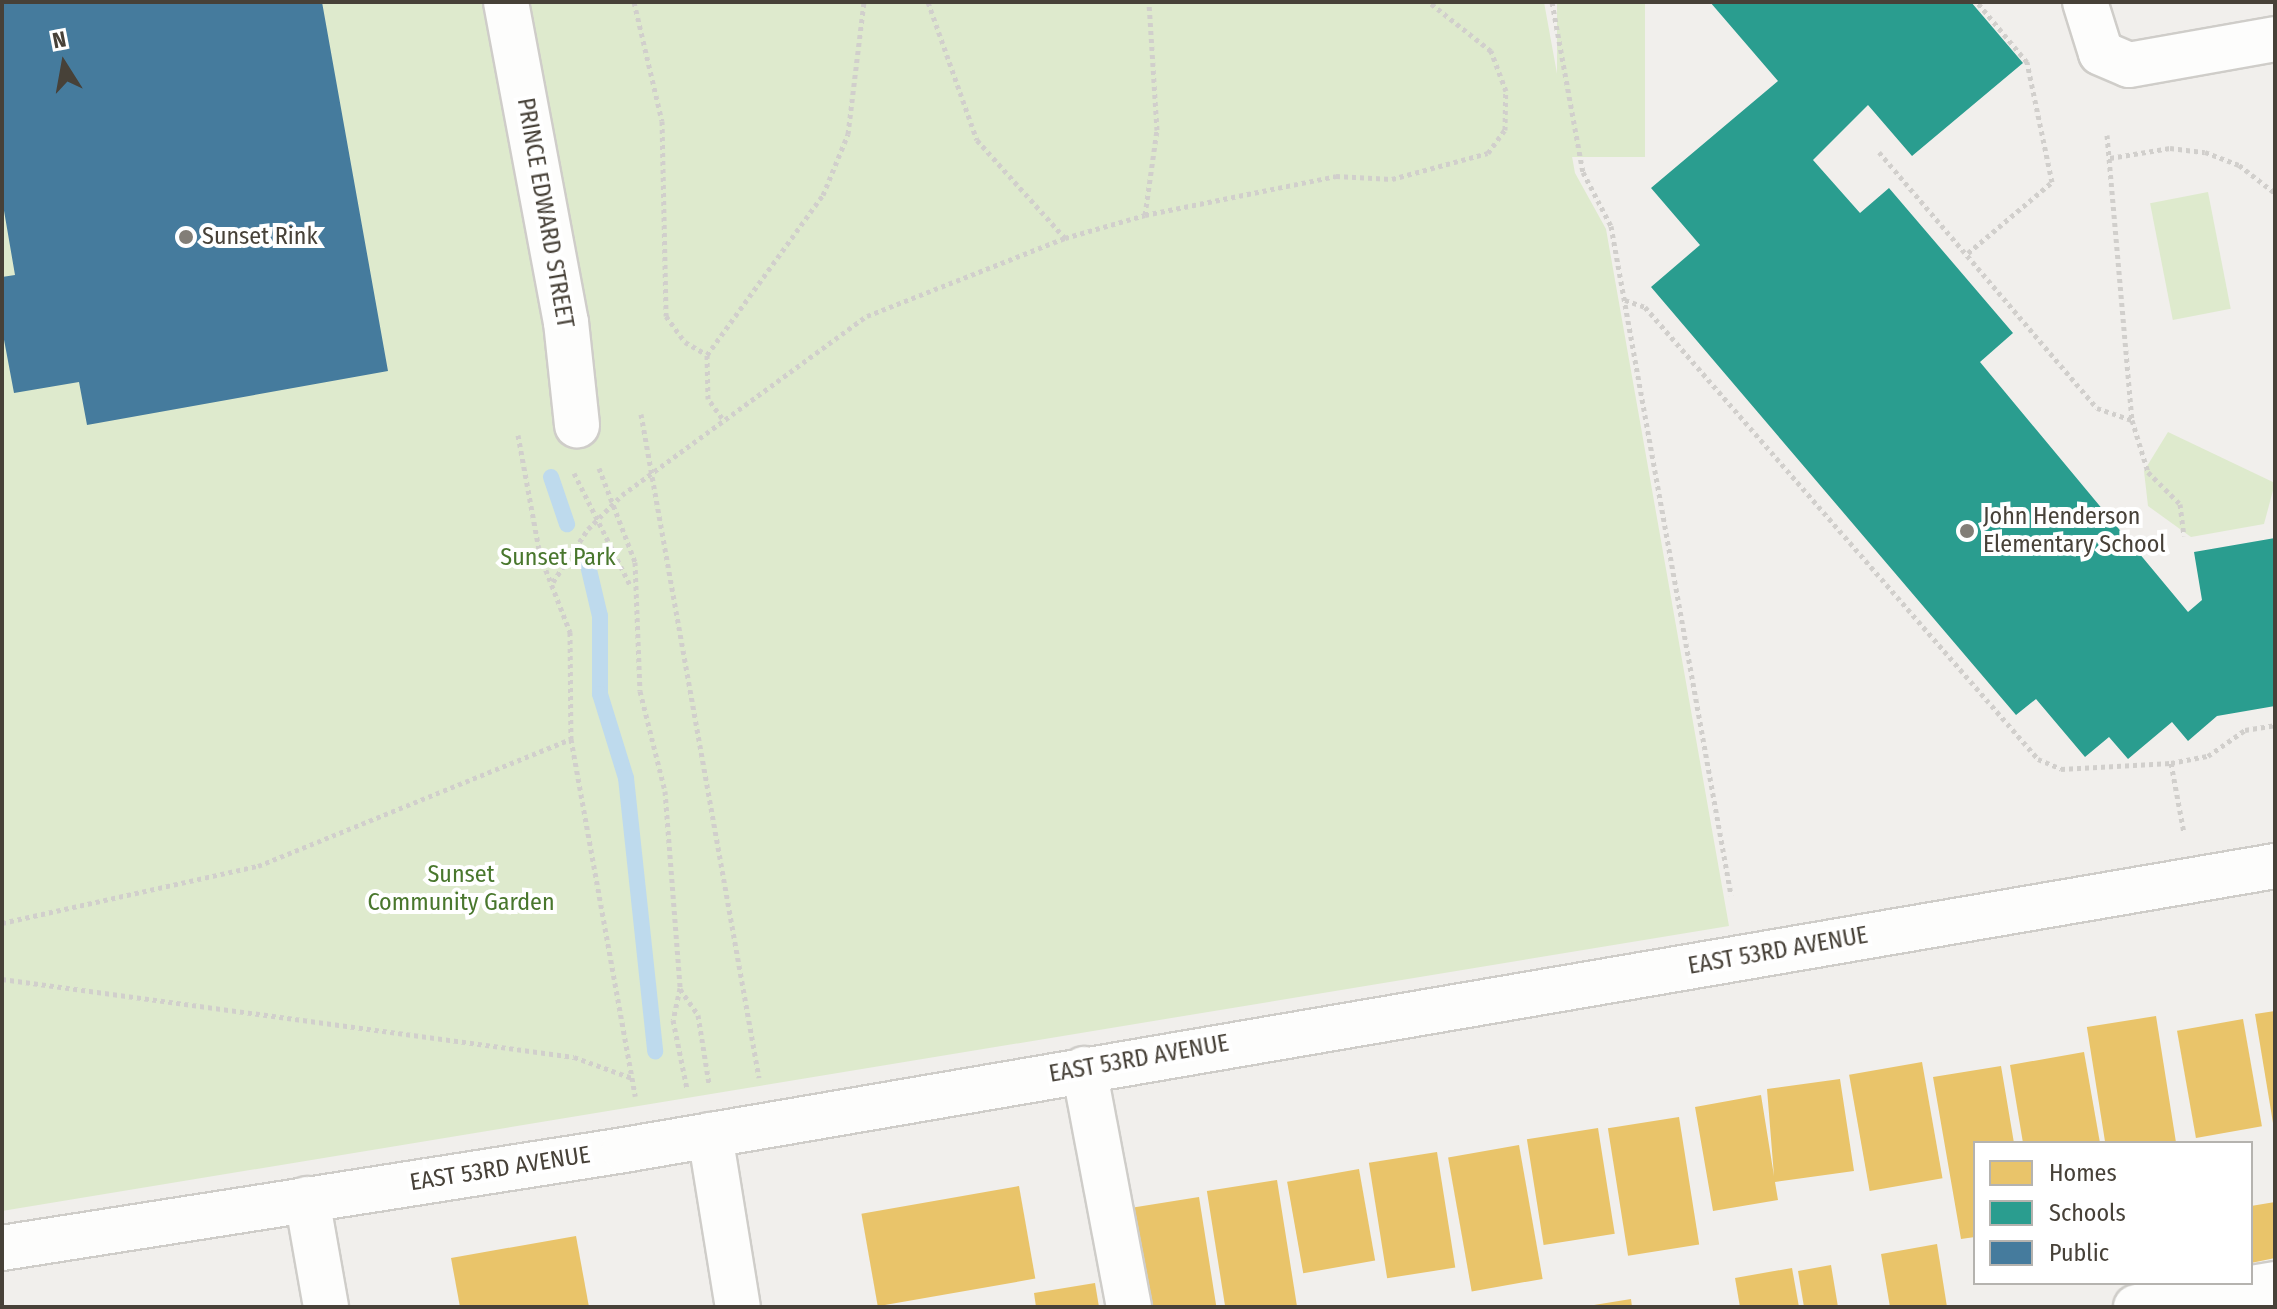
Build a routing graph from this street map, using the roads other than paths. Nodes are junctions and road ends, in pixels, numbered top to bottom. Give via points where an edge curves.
1 (506, 2) edge
2 (2085, 2) edge
3 (2275, 39) edge
4 (580, 445) road end
5 (2275, 866) edge
6 (1084, 1069) junction
7 (700, 1119) junction
8 (307, 1199) junction
9 (2, 1248) edge
10 (2275, 1284) edge
11 (326, 1307) edge
12 (738, 1307) edge
13 (1129, 1307) edge
14 (2136, 1307) edge

1 - 4 street, PRINCE EDWARD STREET via 566,322
2 - 3 street via 2101,53 2129,65
5 - 6 street, EAST 53RD AVENUE
6 - 7 street, EAST 53RD AVENUE
6 - 13 street
7 - 8 street, EAST 53RD AVENUE
7 - 12 street
8 - 9 street, EAST 53RD AVENUE
8 - 11 street
10 - 14 street

